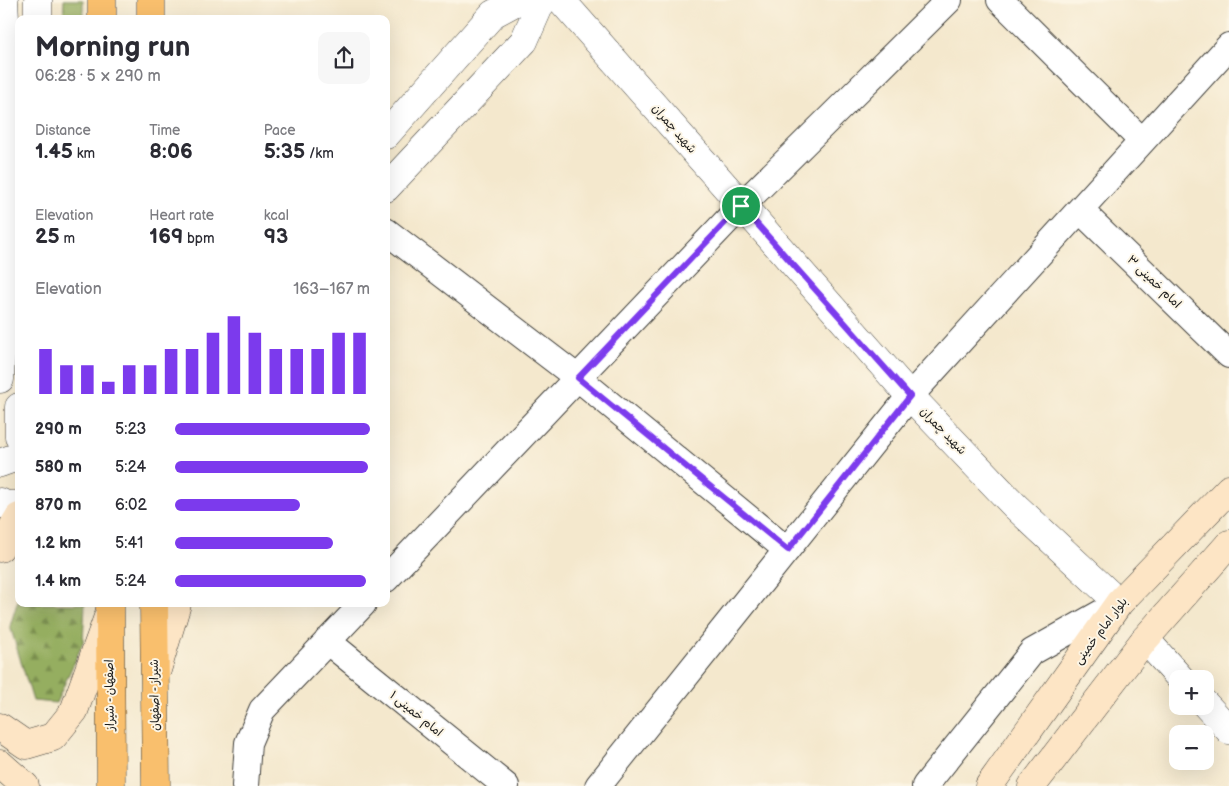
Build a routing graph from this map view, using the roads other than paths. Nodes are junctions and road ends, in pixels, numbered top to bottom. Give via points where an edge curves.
1 (4, 0) edge
2 (38, 0) edge
3 (102, 0) edge
4 (519, 0) edge
5 (542, 0) edge
6 (561, 0) edge
7 (949, 0) edge
8 (1000, 0) edge
9 (38, 15) edge
10 (102, 15) edge
11 (1229, 46) edge
12 (390, 130) edge
13 (1142, 141) junction
14 (390, 184) edge
15 (741, 206) junction
16 (1080, 210) junction
17 (390, 234) edge
18 (1229, 355) edge
19 (578, 378) junction
20 (0, 379) edge
21 (910, 396) junction
22 (15, 458) edge
23 (0, 463) edge
24 (1229, 489) edge
25 (0, 502) edge
26 (15, 505) edge
27 (15, 524) edge
28 (1229, 544) edge
29 (0, 548) edge
30 (788, 550) junction
31 (390, 575) edge
32 (1119, 603) junction
33 (154, 607) edge
34 (176, 607) edge
35 (360, 607) edge
36 (110, 608) edge
37 (1145, 639) junction
38 (327, 641) junction
39 (1173, 670) edge
40 (155, 679) junction
41 (1214, 714) edge
42 (0, 727) edge
43 (1229, 730) edge
44 (0, 764) edge
45 (25, 786) edge
46 (111, 786) edge
47 (156, 786) edge
48 (245, 786) edge
49 (506, 786) edge
50 (598, 786) edge
51 (925, 786) edge
52 (989, 786) edge
53 (1032, 786) edge

1 - 20 street via 11,134
2 - 9 street
3 - 10 highway
4 - 12 street via 493,14
5 - 14 street via 524,42
6 - 15 street, شهید چمران
7 - 15 street
8 - 13 street
11 - 13 street
13 - 16 street
15 - 19 street
15 - 21 street, شهید چمران
16 - 18 street, امام خمینی ۳
16 - 21 street
17 - 19 street
19 - 30 street
19 - 31 street
21 - 30 street
21 - 32 street, شهید چمران via 1015,506
22 - 23 street
24 - 32 main road, بلوار امام خمینی
25 - 26 street
27 - 29 main road
28 - 37 main road
30 - 50 street
32 - 51 street via 1032,652
32 - 52 main road, بلوار امام خمینی
33 - 40 highway, شیراز - اصفهان
34 - 40 main road
35 - 38 street
36 - 42 main road via 74,712 53,737 26,745
36 - 46 highway, اصفهان - شیراز
37 - 39 street
37 - 53 main road
38 - 48 street via 262,710 248,743
38 - 49 street, امام خمینی ۱
40 - 47 highway, شیراز - اصفهان
41 - 43 street
44 - 45 main road

